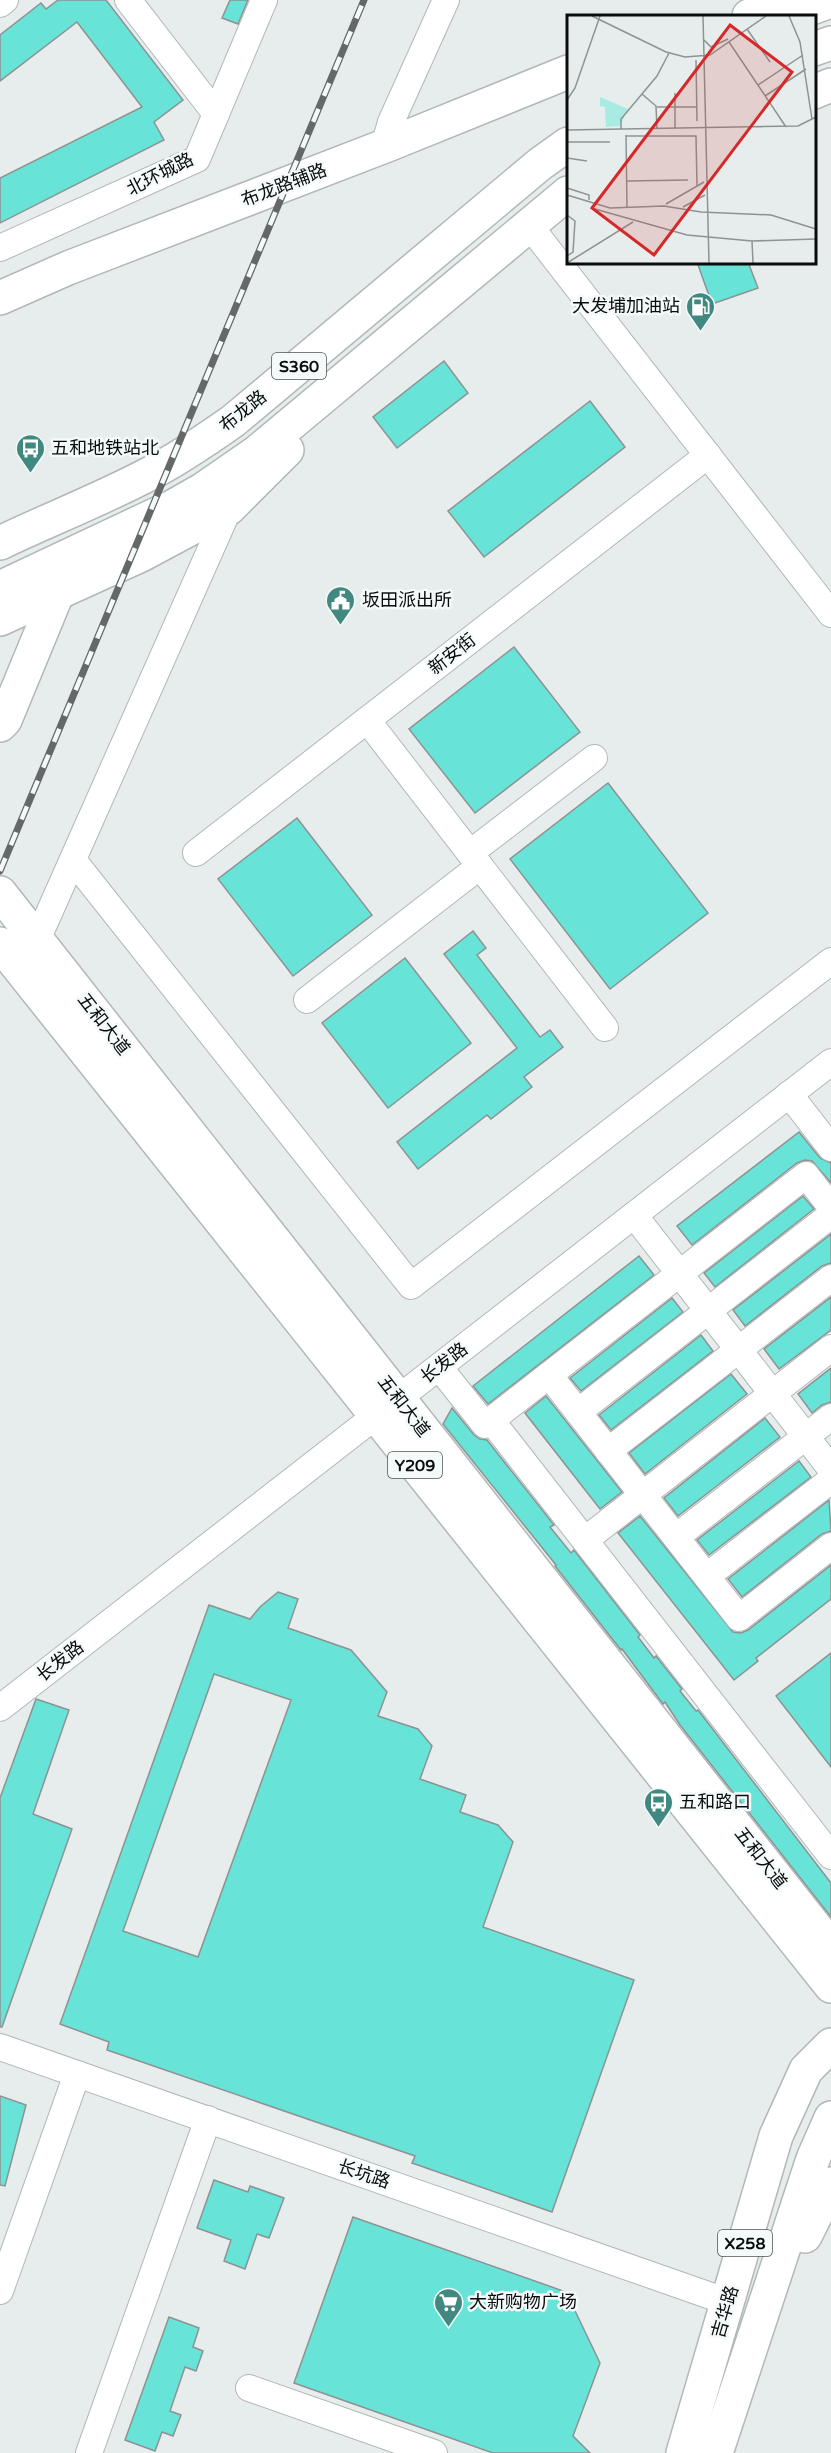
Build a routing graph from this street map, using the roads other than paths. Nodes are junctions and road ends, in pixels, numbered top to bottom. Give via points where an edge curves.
1 (5, 0) edge
2 (128, 0) edge
3 (264, 0) edge
4 (446, 0) edge
5 (831, 1) edge
6 (0, 4) edge
7 (793, 14) edge
8 (771, 15) edge
9 (831, 43) edge
10 (816, 48) edge
11 (567, 72) edge
12 (831, 85) edge
13 (816, 91) edge
14 (216, 114) junction
15 (390, 144) junction
16 (567, 145) edge
17 (567, 196) edge
18 (529, 225) junction
19 (0, 248) edge
20 (0, 298) edge
21 (361, 365) junction
22 (708, 455) junction
23 (229, 508) junction
24 (0, 543) edge
25 (0, 588) edge
26 (57, 594) junction
27 (831, 614) edge
28 (0, 619) edge
29 (367, 720) junction
30 (0, 725) edge
31 (594, 758) dead end
32 (196, 853) dead end
33 (73, 860) junction
34 (475, 860) junction
35 (0, 893) edge
36 (37, 940) junction
37 (0, 944) edge
38 (831, 961) edge
39 (307, 1000) dead end
40 (605, 1028) dead end
41 (831, 1062) edge
42 (789, 1094) junction
43 (831, 1148) edge
44 (831, 1207) edge
45 (634, 1215) junction
46 (831, 1215) edge
47 (679, 1274) junction
48 (831, 1278) edge
49 (708, 1311) junction
50 (831, 1348) edge
51 (738, 1350) junction
52 (439, 1367) junction
53 (549, 1375) junction
54 (772, 1394) junction
55 (387, 1407) junction
56 (578, 1412) junction
57 (831, 1417) edge
58 (492, 1420) junction
59 (806, 1437) junction
60 (608, 1451) junction
61 (831, 1469) edge
62 (831, 1480) edge
63 (643, 1495) junction
64 (676, 1537) junction
65 (585, 1540) junction
66 (831, 1546) edge
67 (707, 1576) junction
68 (0, 1708) edge
69 (831, 1856) edge
70 (829, 1942) edge
71 (831, 1986) edge
72 (831, 2044) edge
73 (0, 2046) edge
74 (78, 2074) junction
75 (831, 2118) edge
76 (208, 2119) junction
77 (831, 2184) edge
78 (0, 2291) edge
79 (728, 2301) junction
80 (760, 2322) junction
81 (249, 2388) dead end
82 (89, 2453) edge
83 (434, 2453) edge
84 (683, 2453) edge
85 (716, 2453) edge

1 - 6 street
2 - 14 street
3 - 14 street, 北环城路
4 - 15 street via 391,122 387,136
5 - 7 main road
7 - 8 main road
9 - 10 main road
11 - 15 main road, 布龙路辅路
12 - 13 main road
14 - 19 street, 北环城路 via 197,159
15 - 20 main road, 布龙路辅路
16 - 24 main road, 布龙路 / S360 via 207,439 135,482
17 - 18 main road, S360
18 - 21 main road, S360
18 - 22 street
21 - 23 main road via 276,463
21 - 25 main road, S360 via 257,452 202,490
22 - 27 street
22 - 29 street, 新安街
23 - 26 main road
23 - 33 street
26 - 28 main road
26 - 30 main road
29 - 32 street, 新安街
29 - 34 street
31 - 34 street
33 - 36 street
33 - 38 street via 411,1286
34 - 39 street
34 - 40 street
35 - 36 main road, 五和大道 / Y209
36 - 55 main road, 五和大道 / Y209
37 - 55 main road, 五和大道 / Y209
41 - 42 street, 长发路
42 - 43 street
42 - 45 street, 长发路
44 - 47 street via 806,1175
45 - 47 street
45 - 52 street, 长发路
46 - 49 street
47 - 49 street
47 - 53 street
48 - 51 street
49 - 51 street
49 - 56 street
50 - 54 street
51 - 54 street
51 - 60 street
52 - 55 street, 长发路
52 - 58 street via 485,1425
53 - 56 street
53 - 58 street
54 - 59 street
54 - 63 street
55 - 68 street, 长发路
55 - 70 main road, 五和大道 / Y209
55 - 71 main road, 五和大道 / Y209
56 - 60 street
57 - 59 street
58 - 65 street
59 - 61 street
59 - 64 street
60 - 63 street
62 - 67 street
63 - 64 street
63 - 65 street
64 - 67 street
65 - 69 street
66 - 67 street via 739,1618
72 - 79 main road, 吉华路 / X258 via 806,2070 776,2136
73 - 74 street, 长坑路
74 - 76 street, 长坑路
74 - 78 street
75 - 80 main road, 吉华路 / X258 via 813,2159
76 - 79 street, 长坑路
76 - 82 street
77 - 80 main road
79 - 84 main road, 吉华路 / X258
80 - 85 main road, 吉华路 / X258
81 - 83 street

